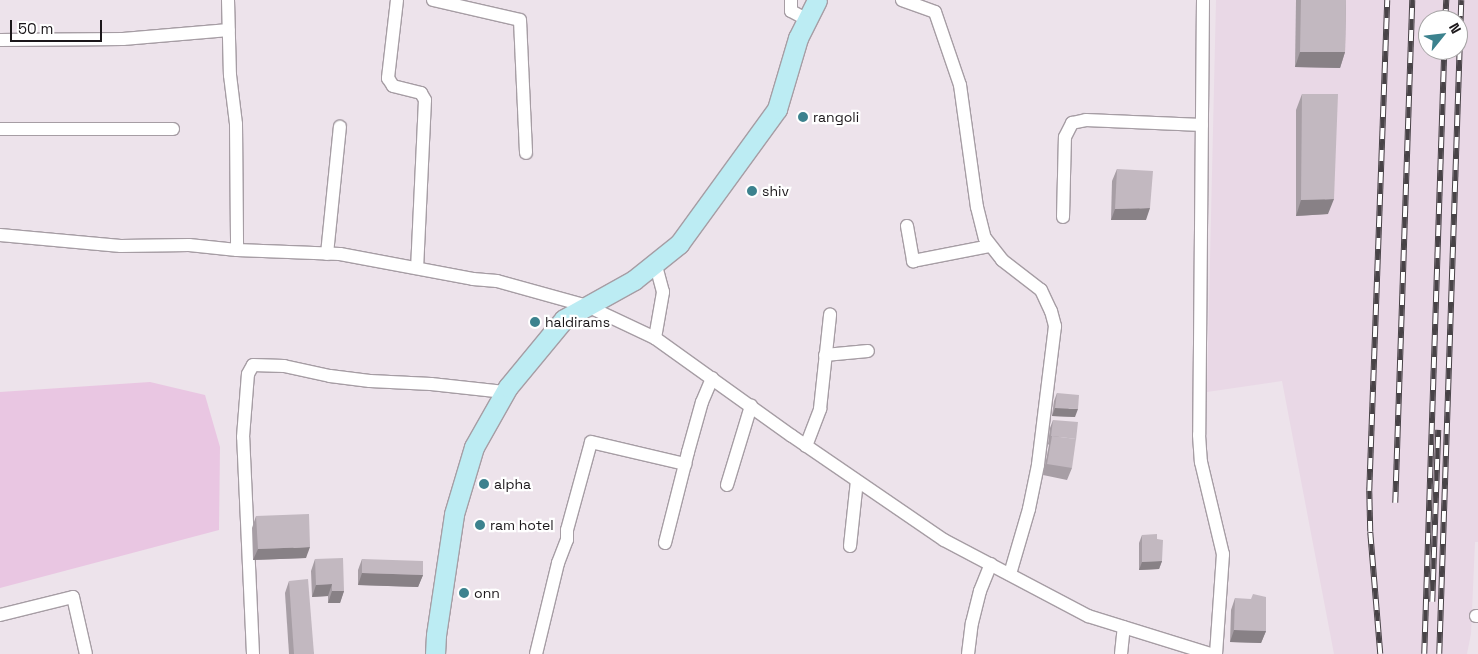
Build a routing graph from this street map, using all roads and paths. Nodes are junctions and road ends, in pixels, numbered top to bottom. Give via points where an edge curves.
1 (228, 0) edge
2 (396, 0) edge
3 (433, 0) edge
4 (791, 0) edge
5 (817, 0) edge
6 (902, 0) edge
7 (1203, 0) edge
8 (806, 19) junction
9 (229, 30) junction
10 (0, 40) edge
11 (1202, 125) junction
12 (340, 127) dead end
13 (0, 129) edge
14 (173, 130) dead end
15 (526, 153) dead end
16 (1063, 217) dead end
17 (907, 226) dead end
18 (0, 235) edge
19 (990, 246) junction
20 (237, 250) junction
21 (327, 254) junction
22 (655, 263) junction
23 (417, 268) junction
24 (588, 306) junction
25 (830, 315) dead end
26 (654, 338) junction
27 (868, 351) dead end
28 (825, 355) junction
29 (712, 378) junction
30 (505, 392) junction
31 (751, 406) junction
32 (806, 446) junction
33 (685, 464) junction
34 (857, 481) junction
35 (727, 485) dead end
36 (665, 543) dead end
37 (850, 546) dead end
38 (990, 564) junction
39 (1010, 574) junction
40 (0, 615) edge
41 (1124, 627) junction
42 (86, 654) edge
43 (253, 654) edge
44 (435, 654) edge
45 (536, 654) edge
46 (968, 654) edge
47 (1121, 654) edge
48 (1210, 654) edge
49 (1216, 654) edge

1 - 9 street
2 - 23 street via 388,78 393,86 421,93 425,100
3 - 15 street via 520,20
4 - 8 street via 791,11
5 - 8 main road
6 - 19 street via 935,12 960,85 977,207
7 - 11 street
8 - 22 main road via 777,109 679,244
9 - 10 street via 123,39
9 - 20 street via 236,124
11 - 16 street via 1086,120 1072,123 1065,137
11 - 49 street via 1199,435 1201,462 1223,554
12 - 21 street
13 - 14 street
17 - 19 street via 912,258 917,262
18 - 20 street via 121,246 189,245
19 - 39 street via 1002,260 1041,290 1052,311 1055,326 1038,465
20 - 21 street
21 - 23 street
22 - 24 main road via 634,280
22 - 26 street via 663,292
23 - 24 street via 522,287
24 - 26 street
24 - 30 main road via 564,319
25 - 28 street
26 - 29 street
27 - 28 street
28 - 32 street via 820,409
29 - 31 street
29 - 33 street
30 - 43 street via 370,381 284,366 253,365 248,374 243,437
30 - 44 main road via 474,447 454,514
31 - 32 street
31 - 35 street
32 - 34 street
33 - 36 street
33 - 45 street via 592,442
34 - 37 street
34 - 38 street via 944,540
38 - 39 street
38 - 46 street via 972,623
39 - 41 street via 1088,616
40 - 42 street via 73,597
41 - 47 street
41 - 48 street

